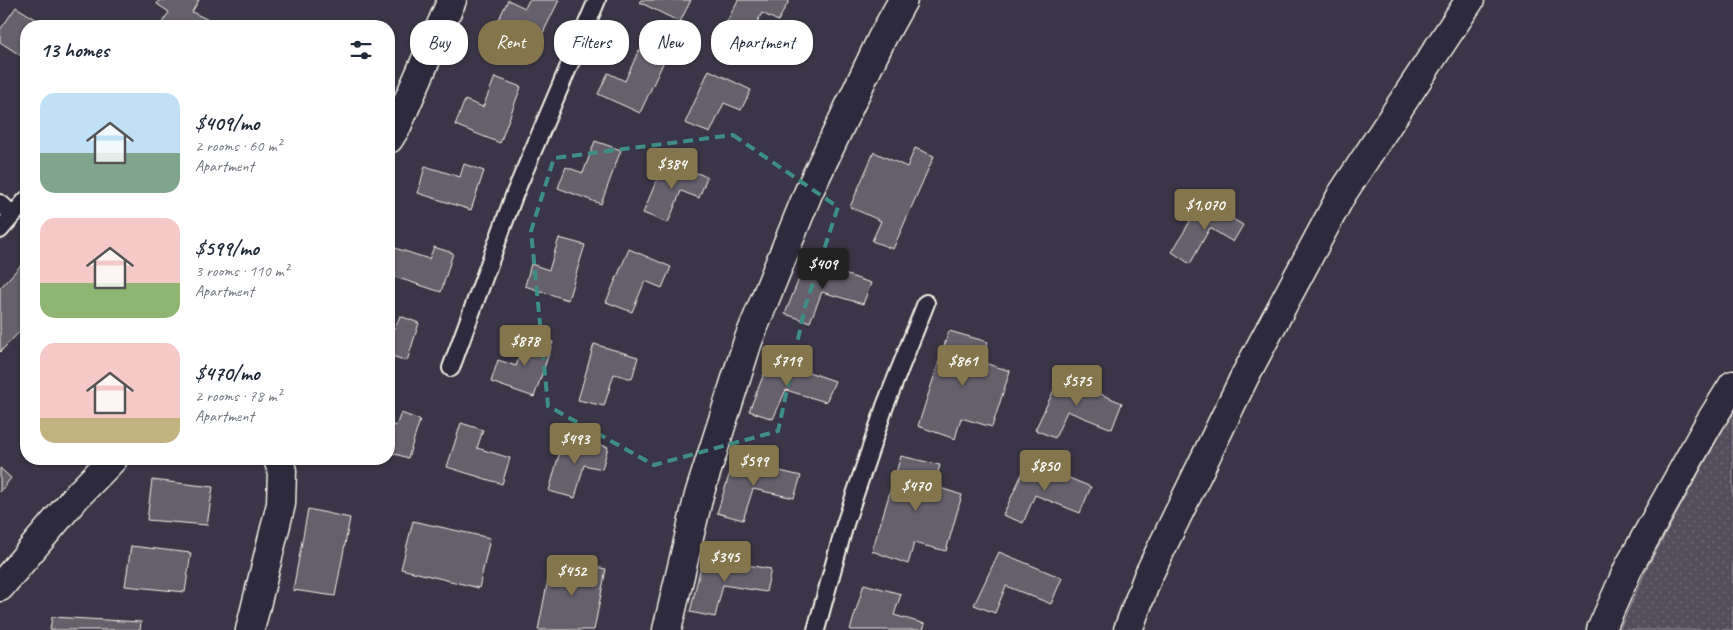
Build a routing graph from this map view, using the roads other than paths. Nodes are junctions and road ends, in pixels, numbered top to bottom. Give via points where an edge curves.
1 (452, 0) edge
2 (597, 0) edge
3 (903, 0) edge
4 (1470, 0) edge
5 (395, 129) edge
6 (0, 203) edge
7 (20, 206) edge
8 (13, 214) junction
9 (0, 230) edge
10 (926, 303) dead end
11 (451, 368) dead end
12 (1733, 386) edge
13 (107, 465) edge
14 (280, 465) edge
15 (0, 586) edge
16 (250, 630) edge
17 (667, 630) edge
18 (816, 630) edge
19 (1128, 630) edge
20 (1600, 630) edge

1 - 5 street
2 - 11 lane via 515,193
3 - 17 street via 809,192 748,341 699,495
4 - 19 street via 1342,194 1241,385 1148,576
6 - 8 lane
7 - 8 lane
8 - 9 lane
10 - 18 lane via 885,406 848,515
12 - 20 street via 1629,568
13 - 15 street
14 - 16 street via 281,504

